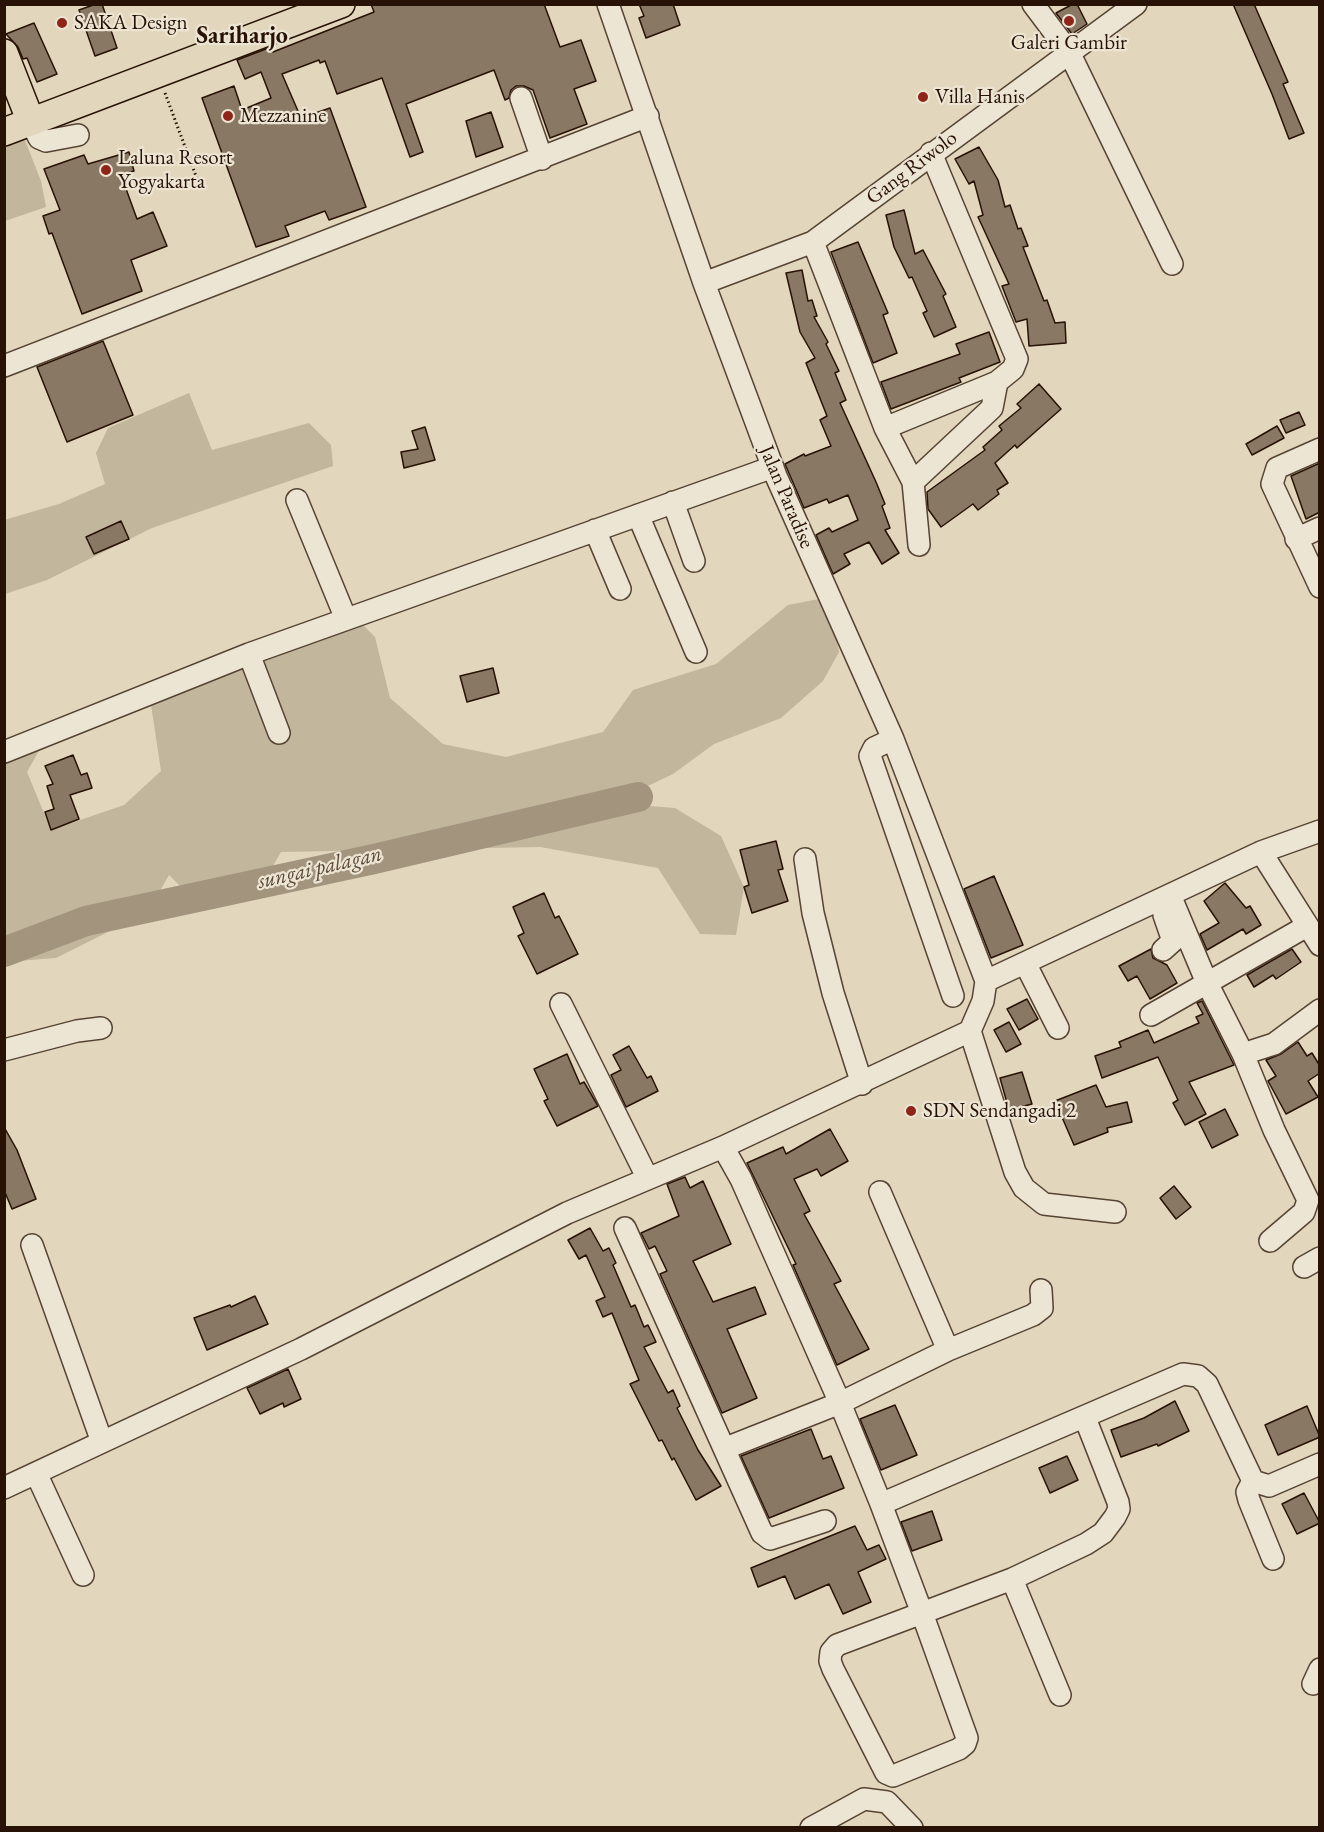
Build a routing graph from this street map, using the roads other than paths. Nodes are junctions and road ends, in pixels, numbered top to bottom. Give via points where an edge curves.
1 (341, 4) edge
2 (608, 4) edge
3 (1033, 4) edge
4 (1136, 4) edge
5 (1069, 52) junction
6 (4, 53) edge
7 (521, 98) dead end
8 (648, 116) junction
9 (31, 122) junction
10 (4, 132) edge
11 (78, 135) dead end
12 (931, 153) junction
13 (542, 159) junction
14 (813, 242) junction
15 (1172, 264) dead end
16 (704, 283) junction
17 (4, 366) edge
18 (997, 382) junction
19 (885, 428) junction
20 (1320, 449) edge
21 (773, 467) junction
22 (913, 482) junction
23 (297, 500) dead end
24 (673, 502) junction
25 (638, 515) junction
26 (1320, 528) edge
27 (595, 530) junction
28 (1296, 539) junction
29 (919, 545) dead end
30 (694, 561) dead end
31 (1320, 587) edge
32 (620, 589) dead end
33 (346, 619) junction
34 (696, 652) dead end
35 (249, 654) junction
36 (279, 733) dead end
37 (893, 739) junction
38 (4, 752) edge
39 (1320, 831) edge
40 (1261, 852) junction
41 (805, 859) dead end
42 (1164, 897) junction
43 (1307, 926) junction
44 (965, 930) junction
45 (933, 939) junction
46 (1320, 945) edge
47 (1163, 950) dead end
48 (1025, 963) junction
49 (986, 981) junction
50 (1207, 983) junction
51 (953, 996) dead end
52 (561, 1004) dead end
53 (1320, 1010) edge
54 (1151, 1015) dead end
55 (101, 1028) dead end
56 (1058, 1028) dead end
57 (970, 1031) junction
58 (4, 1050) edge
59 (1243, 1054) junction
60 (862, 1084) junction
61 (723, 1147) junction
62 (646, 1177) junction
63 (880, 1192) dead end
64 (1114, 1212) dead end
65 (625, 1228) dead end
66 (1270, 1241) dead end
67 (32, 1245) dead end
68 (1041, 1290) dead end
69 (948, 1350) junction
70 (840, 1403) junction
71 (1085, 1418) junction
72 (102, 1442) junction
73 (726, 1448) junction
74 (1320, 1464) edge
75 (36, 1473) junction
76 (1253, 1480) junction
77 (4, 1488) edge
78 (881, 1504) junction
79 (825, 1521) dead end
80 (1273, 1559) dead end
81 (83, 1575) dead end
82 (1012, 1580) junction
83 (922, 1612) junction
84 (1060, 1695) dead end
85 (811, 1827) edge
86 (912, 1827) edge

1 - 9 main road
2 - 8 street, Jalan Paradise
3 - 5 street
4 - 5 street, Gang Riwolo
5 - 12 street, Gang Riwolo
5 - 15 street
6 - 9 main road
7 - 13 street
8 - 13 street
8 - 16 street, Jalan Paradise
9 - 10 main road
9 - 11 street via 39,138 46,141
12 - 14 street, Gang Riwolo
12 - 18 street via 1017,359 1013,369
13 - 17 street
14 - 16 street, Gang Riwolo
14 - 19 street
16 - 21 street, Jalan Paradise
18 - 19 street
18 - 22 street via 992,408
19 - 22 street
20 - 28 street via 1284,462 1273,474 1272,484
21 - 24 street
21 - 37 street, Jalan Paradise
22 - 29 street
23 - 33 street
24 - 25 street
24 - 30 street
25 - 27 street
25 - 34 street
26 - 28 street
27 - 32 street
27 - 33 street
28 - 31 street
33 - 35 street
35 - 36 street
35 - 38 street
37 - 44 street, Jalan Paradise
37 - 45 street via 874,748 870,756
39 - 40 street
40 - 42 street
40 - 43 street
41 - 60 street via 819,936
42 - 47 street via 1173,941
42 - 48 street
42 - 50 street
43 - 46 street
43 - 50 street
44 - 45 street
44 - 49 street, Jalan Paradise
45 - 51 street
48 - 49 street
48 - 56 street
49 - 57 street via 983,1001
50 - 54 street
50 - 59 street
52 - 62 street
53 - 59 street via 1274,1044
55 - 58 street
57 - 60 street
57 - 64 street via 1015,1172 1024,1188 1044,1204
59 - 66 street via 1308,1200 1304,1212
60 - 61 street
61 - 62 street
61 - 70 street via 741,1179
62 - 72 street via 567,1213 302,1349
63 - 69 street
65 - 73 street
67 - 72 street
68 - 69 street via 1042,1308 1033,1315
69 - 70 street
70 - 73 street
70 - 78 street
71 - 76 street via 1172,1378 1184,1374 1198,1376 1207,1384
71 - 78 street
71 - 82 street via 1119,1509 1103,1533
72 - 75 street
73 - 79 street via 767,1539
74 - 76 street via 1269,1486
75 - 77 street
75 - 81 street
76 - 80 street via 1247,1492 1249,1500
78 - 83 street
82 - 83 street
82 - 84 street
83 - 83 street via 966,1744 893,1776 886,1773 833,1669 831,1652 837,1645
85 - 86 street via 864,1798 887,1802

